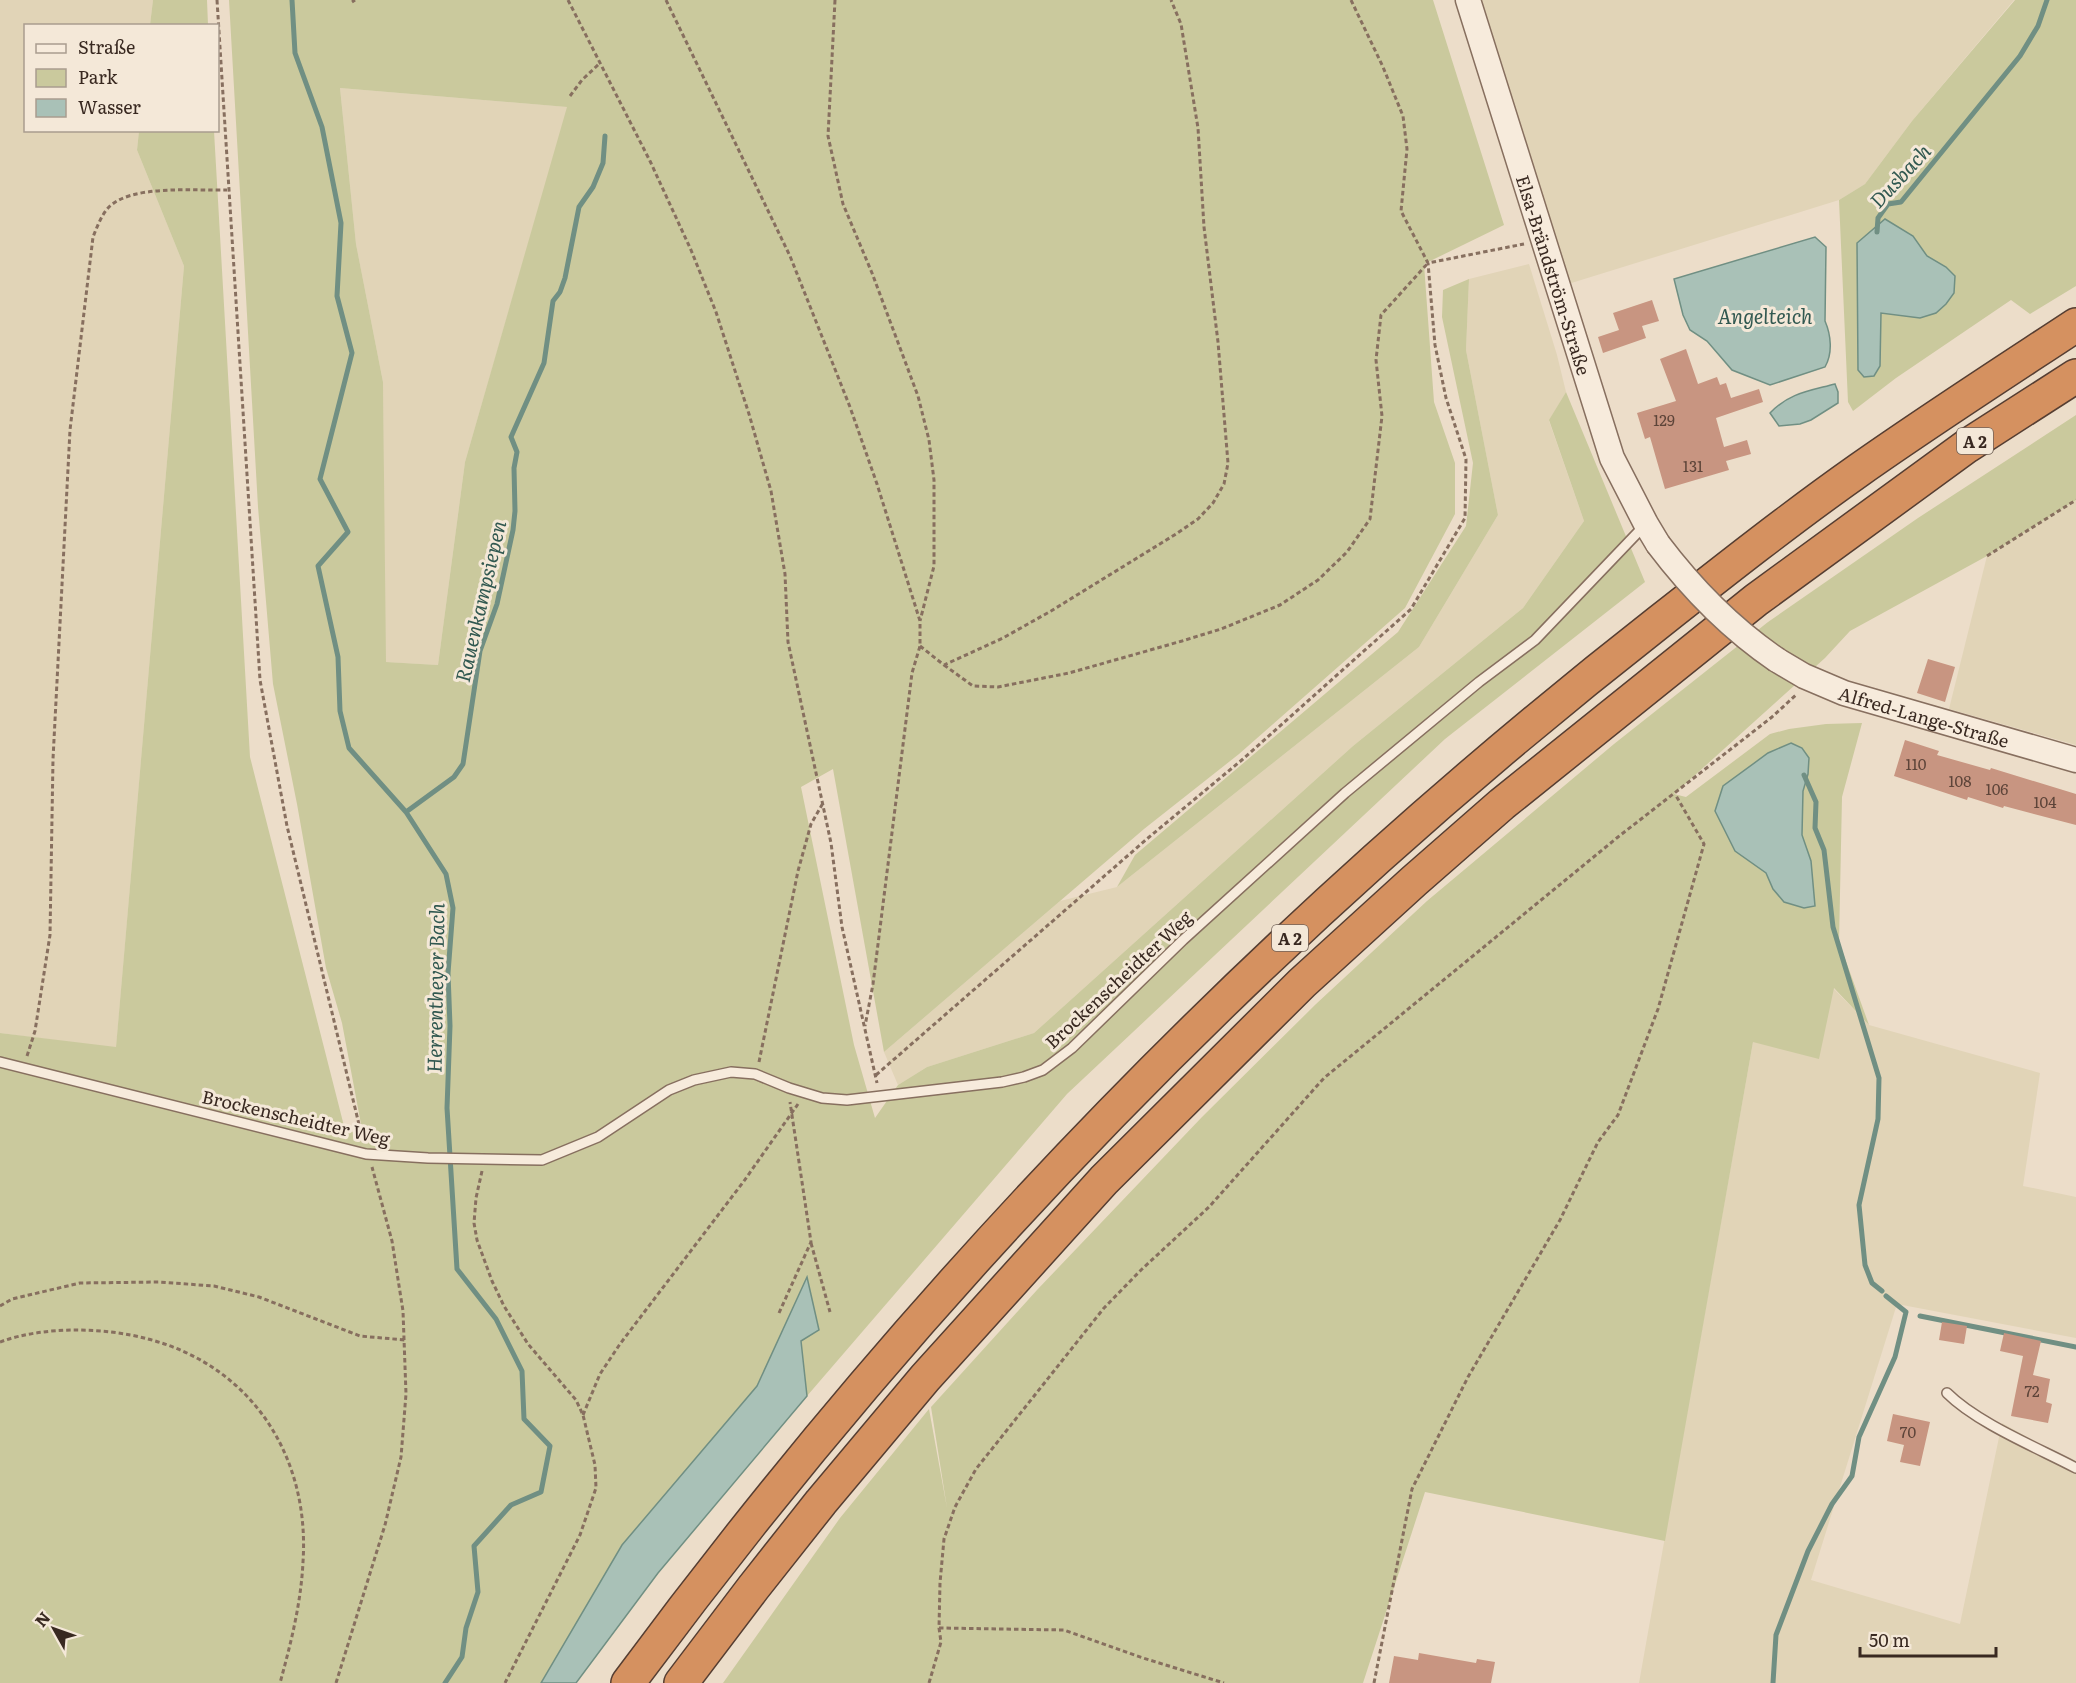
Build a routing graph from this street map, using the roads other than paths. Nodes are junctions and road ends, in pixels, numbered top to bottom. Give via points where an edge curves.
1 (1468, 0) edge
2 (2076, 325) edge
3 (2076, 376) edge
4 (1652, 534) junction
5 (1777, 660) joint
6 (2076, 760) edge
7 (0, 1062) edge
8 (1947, 1393) dead end
9 (2076, 1468) edge
10 (628, 1683) edge
11 (681, 1683) edge

1 - 4 street, Elsa-Brändström-Straße via 1612,458
2 - 10 highway, A 2 via 1860,469 1736,561 1466,778 1280,946 1161,1062 912,1330 744,1529
3 - 11 highway, A 2 via 1967,446 1756,600 1502,804 1302,983 1104,1180 933,1369 821,1502
4 - 5 street, Elsa-Brändström-Straße, bridge via 1704,600
4 - 7 lane, Brockenscheidter Weg via 1535,640 1345,793 1183,940 1072,1048 1043,1070 1024,1077 847,1100 805,1094 755,1074 731,1072 669,1090 598,1137 542,1160 366,1154
5 - 6 street, Alfred-Lange-Straße via 1804,676 1860,698
8 - 9 lane via 1963,1407

